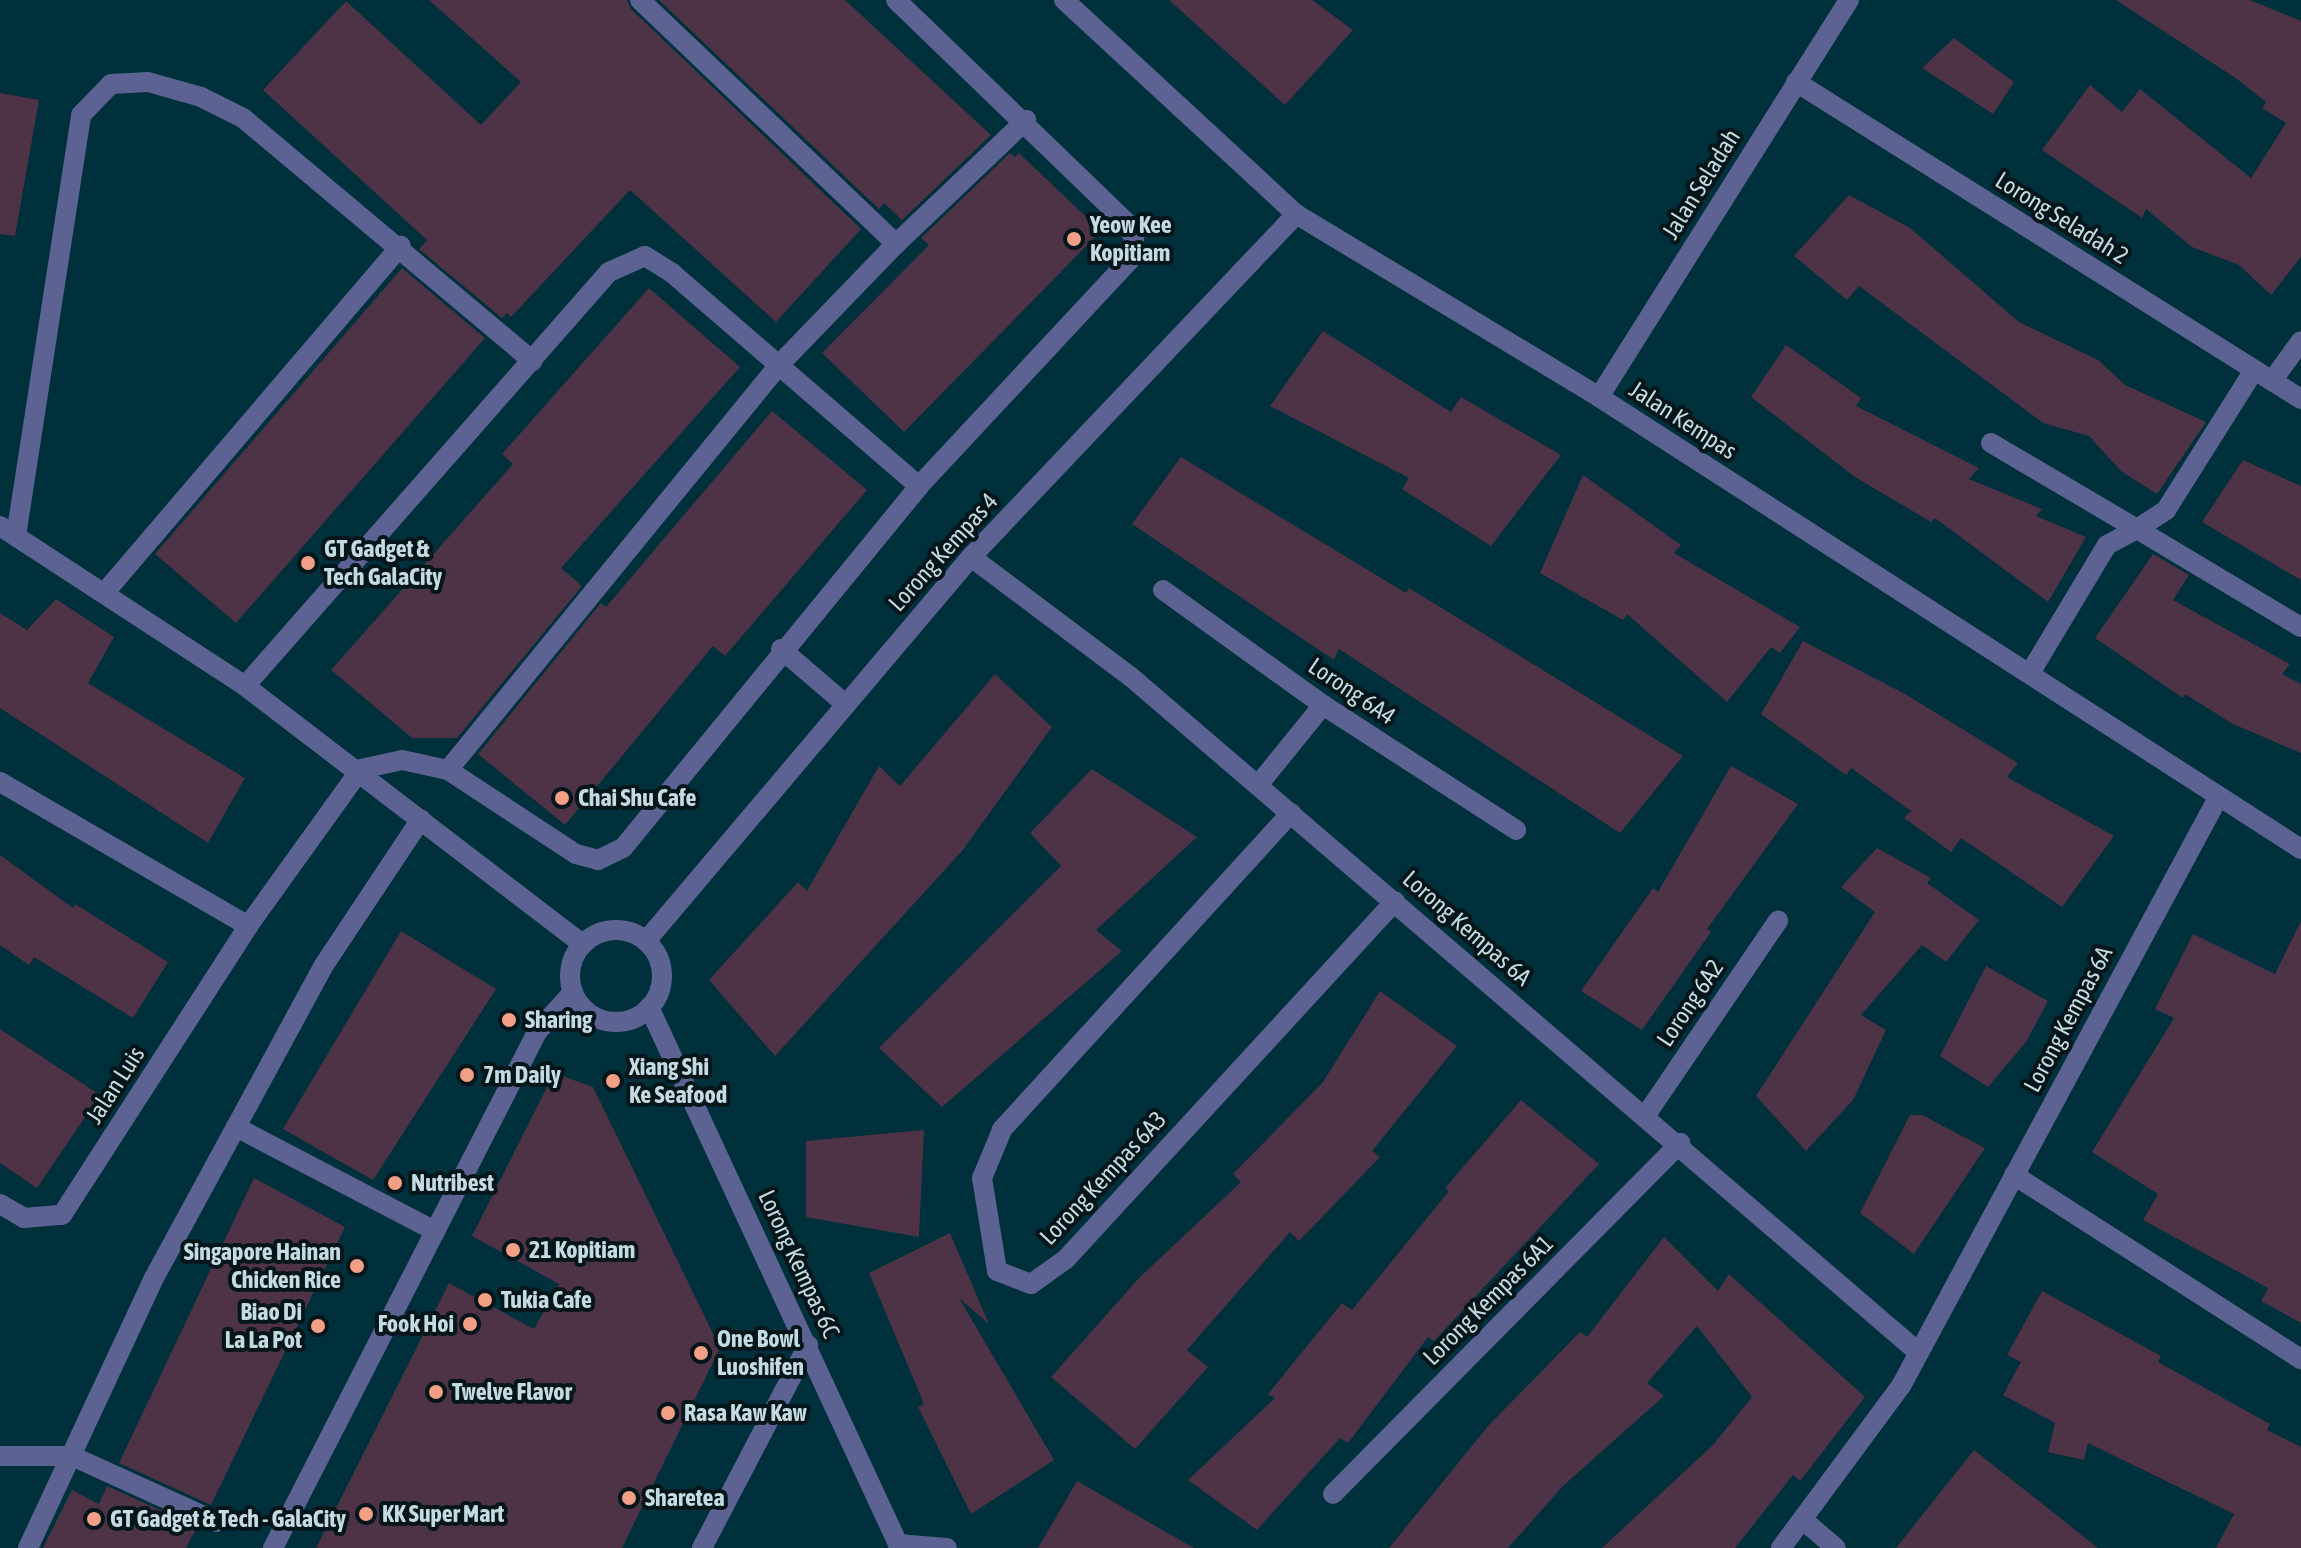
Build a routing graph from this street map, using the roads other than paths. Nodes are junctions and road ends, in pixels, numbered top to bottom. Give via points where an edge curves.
1 (640, 0) edge
2 (896, 0) edge
3 (1064, 0) edge
4 (1849, 0) edge
5 (1796, 82) junction
6 (1026, 120) junction
7 (1296, 214) junction
8 (896, 244) junction
9 (401, 246) junction
10 (2301, 341) edge
11 (533, 361) junction
12 (779, 365) junction
13 (2254, 370) junction
14 (2272, 381) junction
15 (1599, 397) junction
16 (2301, 399) edge
17 (1991, 443) dead end
18 (919, 486) junction
19 (2137, 529) junction
20 (8, 531) edge
21 (971, 557) junction
22 (1163, 590) dead end
23 (106, 591) junction
24 (2301, 627) edge
25 (781, 649) junction
26 (2030, 673) junction
27 (245, 686) junction
28 (844, 703) junction
29 (1323, 705) junction
30 (361, 769) junction
31 (448, 770) junction
32 (0, 782) edge
33 (1259, 784) junction
34 (2219, 796) junction
35 (1291, 813) junction
36 (421, 819) junction
37 (1516, 830) dead end
38 (2301, 849) edge
39 (1395, 901) junction
40 (1778, 921) dead end
41 (248, 926) junction
42 (646, 941) junction
43 (583, 944) junction
44 (573, 992) junction
45 (649, 1007) junction
46 (1646, 1115) junction
47 (236, 1127) junction
48 (1680, 1143) junction
49 (2014, 1175) junction
50 (0, 1204) edge
51 (435, 1231) junction
52 (808, 1345) junction
53 (1918, 1352) junction
54 (2301, 1359) edge
55 (0, 1456) edge
56 (72, 1456) junction
57 (1333, 1494) dead end
58 (1803, 1520) junction
59 (217, 1522) dead end
60 (898, 1546) edge
61 (28, 1548) edge
62 (273, 1548) edge
63 (702, 1548) edge
64 (947, 1548) edge
65 (1781, 1548) edge
66 (1836, 1548) edge

1 - 8 street
2 - 6 street
3 - 7 street, Jalan Kempas
4 - 5 street, Jalan Seladah
5 - 13 street, Lorong Seladah 2
5 - 15 street, Jalan Seladah
6 - 8 street
6 - 18 street via 1127,223 1134,239 1129,261
7 - 15 street, Jalan Kempas
7 - 21 street, Lorong Kempas 4
8 - 12 street
9 - 11 street
9 - 20 street via 243,118 201,97 148,82 111,84 81,115
9 - 23 street
10 - 14 street
11 - 12 street via 609,272 645,256
11 - 27 street
12 - 18 street
12 - 31 street
13 - 14 street, Lorong Seladah 2
13 - 19 street via 2166,510
14 - 16 street, Lorong Seladah 2
15 - 26 street, Jalan Kempas
17 - 19 street
18 - 25 street
19 - 24 street
19 - 26 street via 2107,545
20 - 23 street
21 - 28 street, Lorong Kempas 4
21 - 33 street, Lorong Kempas 6A via 1131,677
22 - 29 street, Lorong 6A4
23 - 27 street
25 - 28 street
25 - 31 street via 623,848 598,860 576,854
26 - 34 street, Jalan Kempas
27 - 30 street
28 - 42 street, Lorong Kempas 4
29 - 33 street
29 - 37 street, Lorong 6A4
30 - 31 street via 402,760
30 - 36 street
30 - 41 street, Jalan Luis
32 - 41 street
33 - 35 street, Lorong Kempas 6A
34 - 38 street, Jalan Kempas
34 - 49 street, Lorong Kempas 6A
35 - 39 street, Lorong Kempas 6A
35 - 39 street, Lorong Kempas 6A3 via 1002,1130 982,1178 997,1271 1031,1284 1066,1259
36 - 43 street
36 - 47 street via 324,965
39 - 46 street, Lorong Kempas 6A
40 - 46 street, Lorong 6A2
41 - 50 street, Jalan Luis via 62,1215 24,1218
42 - 43 street via 619,930 605,931
42 - 45 street via 661,966 658,995
43 - 44 street via 572,962
44 - 45 street via 580,1006 607,1021 623,1021
44 - 51 street via 537,1032
45 - 52 street, Lorong Kempas 6C
46 - 48 street, Lorong Kempas 6A
47 - 51 street
47 - 56 street via 154,1278
48 - 53 street, Lorong Kempas 6A
48 - 57 street, Lorong Kempas 6A1
49 - 53 street, Lorong Kempas 6A
49 - 54 street
51 - 62 street
52 - 60 street, Lorong Kempas 6C
52 - 63 street
53 - 58 street, Lorong Kempas 6A via 1887,1409
55 - 56 street
56 - 59 street
56 - 61 street
58 - 65 street, Lorong Kempas 6A
58 - 66 street
60 - 64 street, Lorong Kempas 6C

